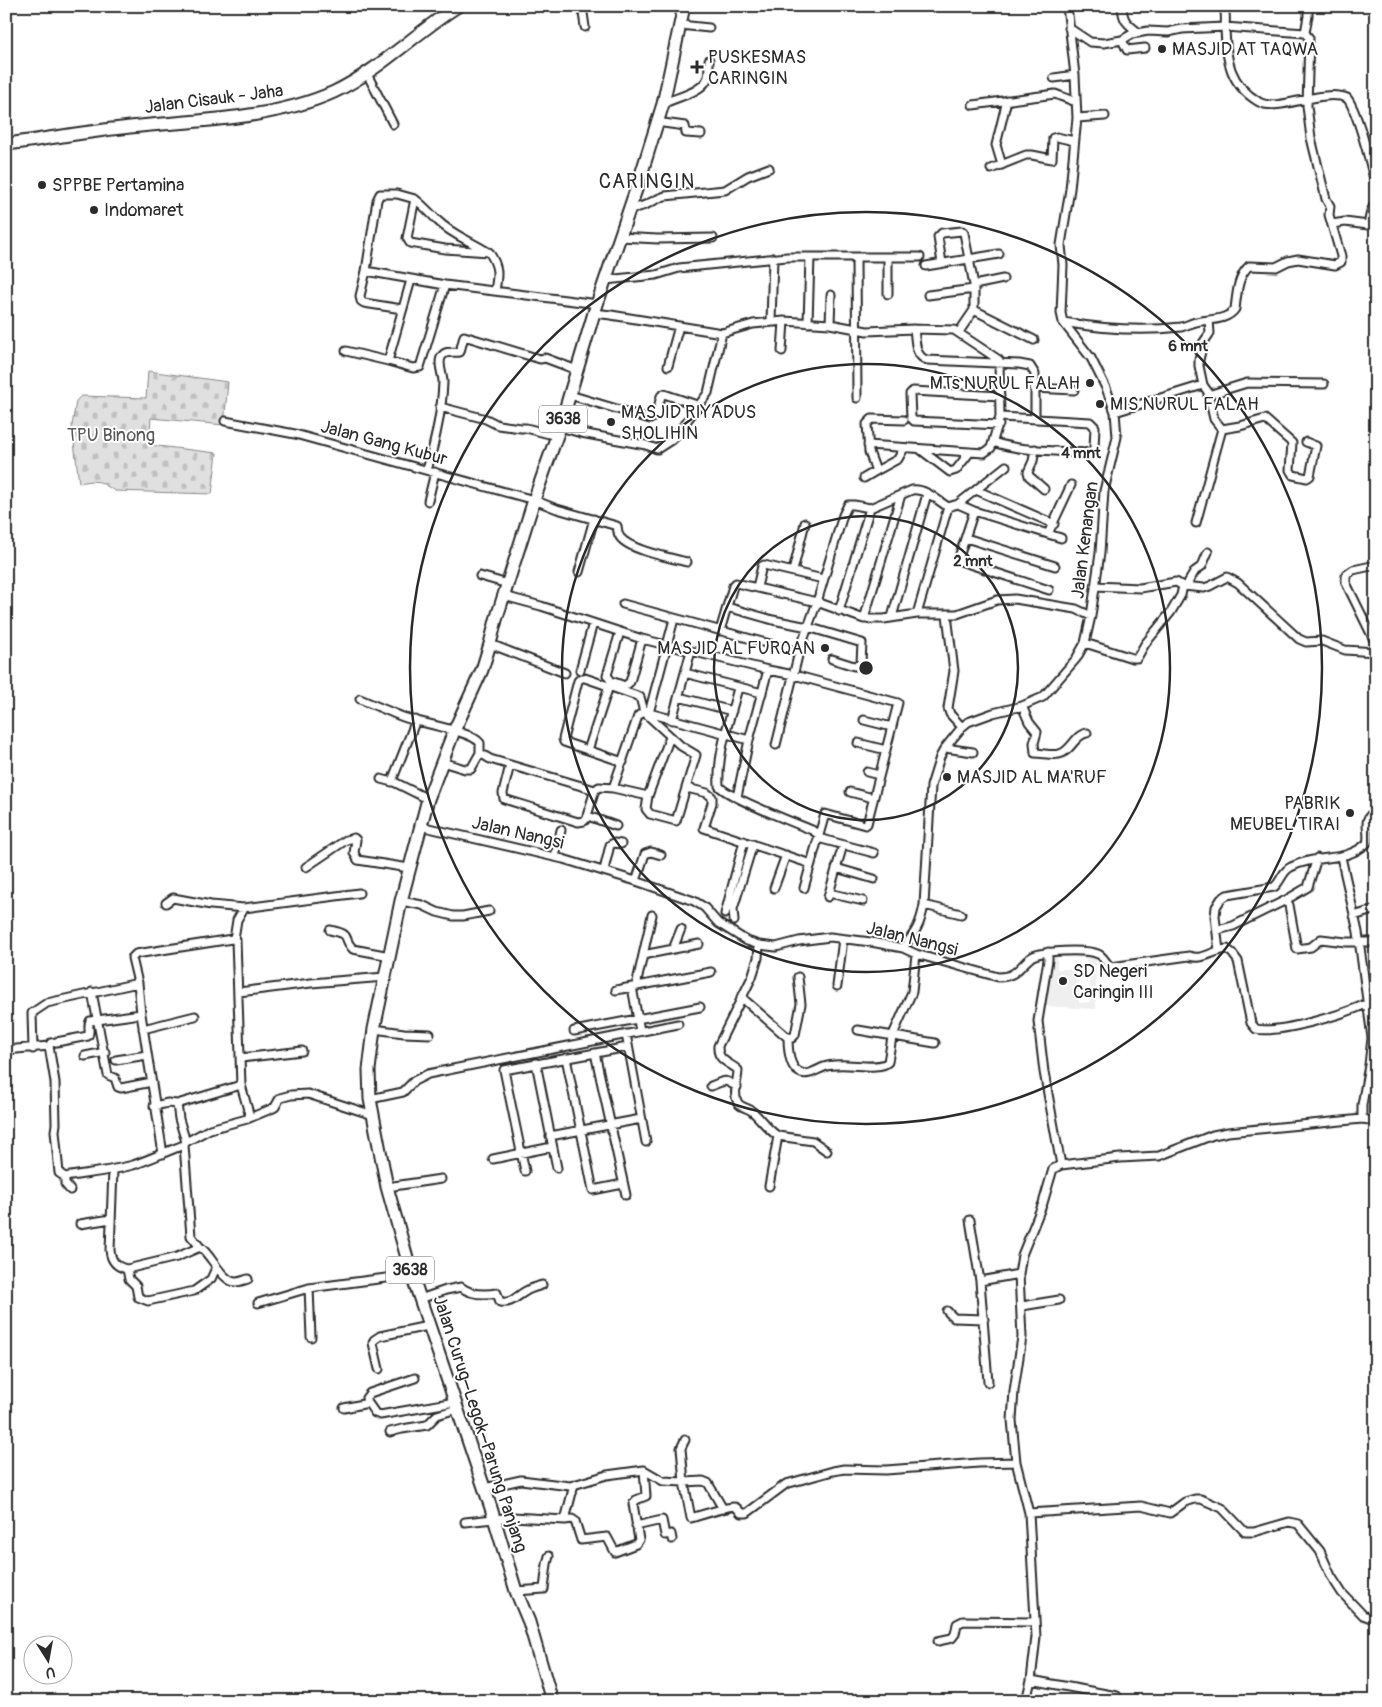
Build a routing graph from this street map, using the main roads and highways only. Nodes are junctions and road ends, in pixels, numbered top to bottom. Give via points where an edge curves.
1 (458, 6) edge
2 (684, 6) edge
3 (6, 144) edge
4 (552, 1701) edge

1 - 3 main road, Jalan Cisauk - Jaha via 387,60 336,91 288,108
2 - 4 main road, Jalan Curug–Legok–Parung Panjang / 3638 via 663,104 482,670 454,731 420,826 374,1029 369,1070 370,1099 387,1187 411,1272 516,1591 530,1622

